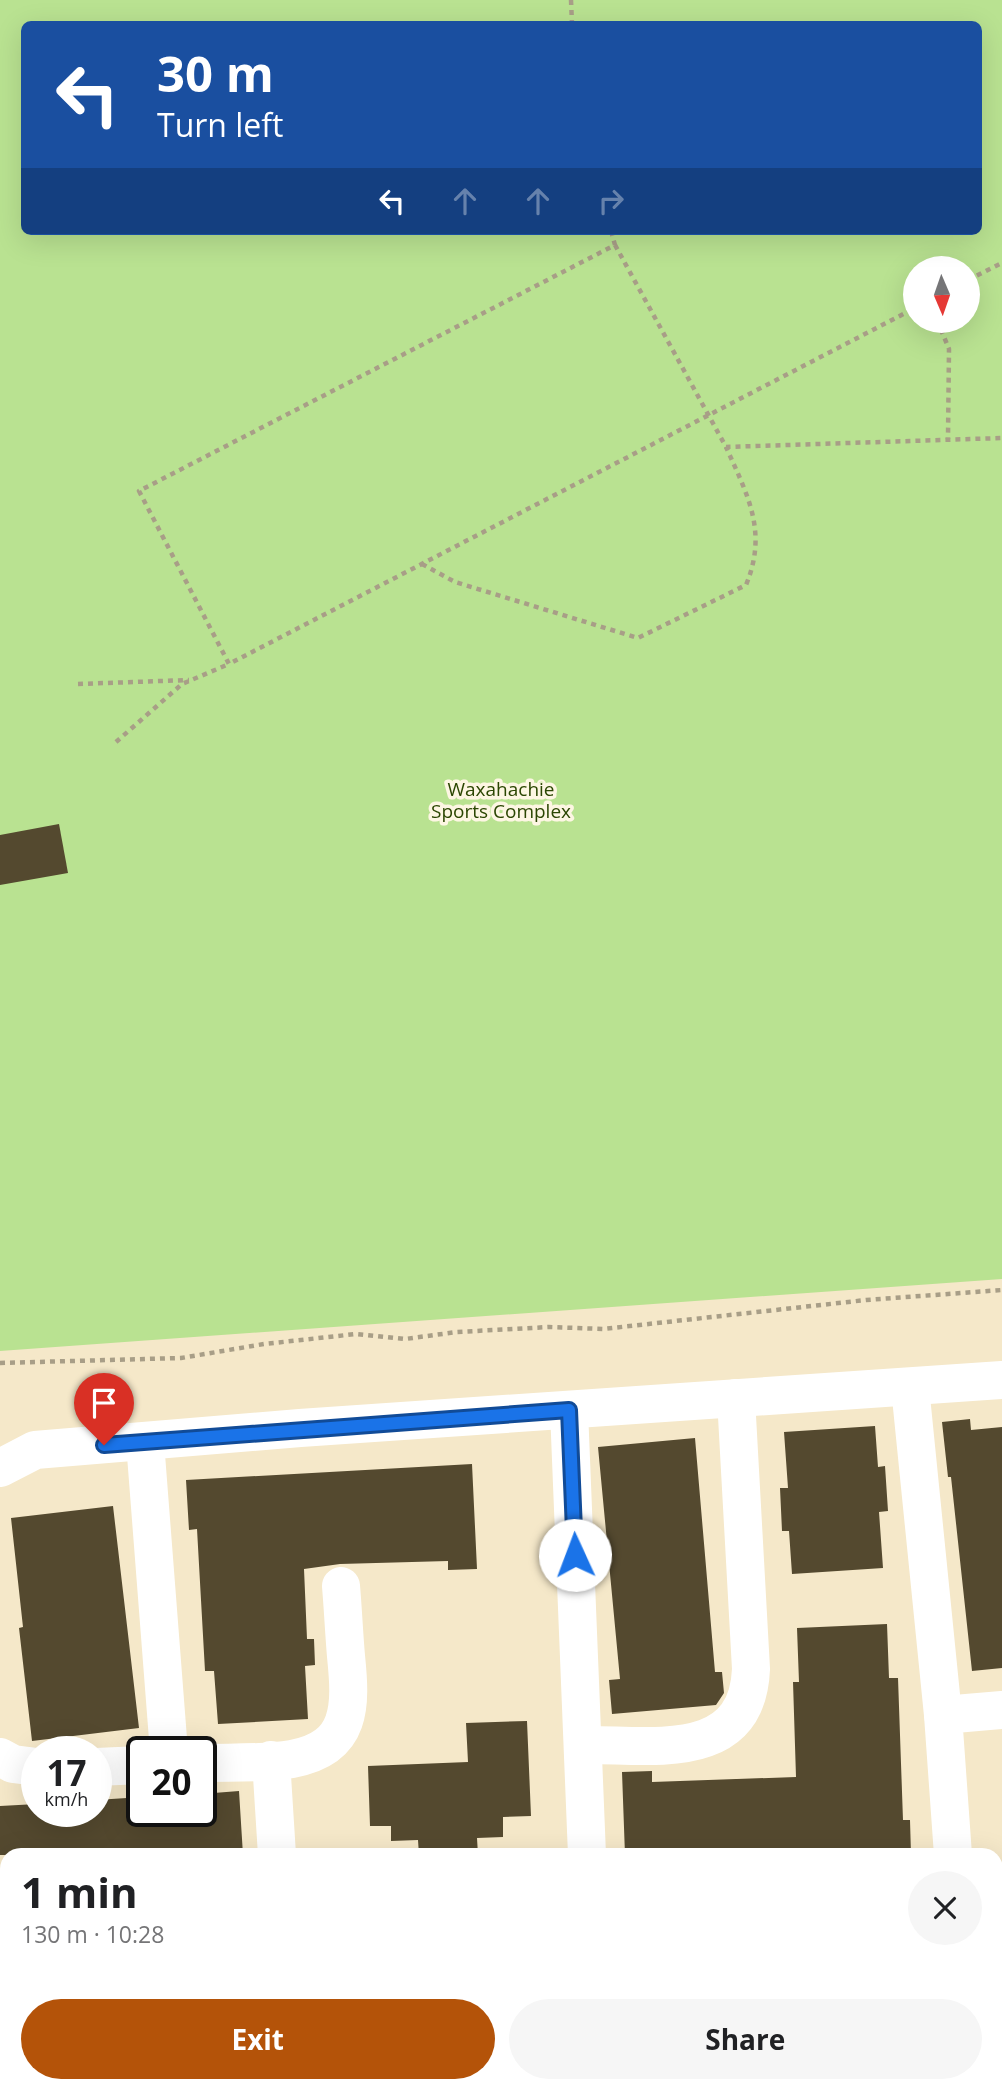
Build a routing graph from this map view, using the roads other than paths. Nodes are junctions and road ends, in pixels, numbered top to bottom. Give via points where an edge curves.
1 (1002, 1380) edge
2 (910, 1387) junction
3 (736, 1398) junction
4 (569, 1410) junction
5 (145, 1442) junction
6 (0, 1468) edge
7 (341, 1586) dead end
8 (1002, 1710) edge
9 (943, 1714) junction
10 (168, 1736) edge
11 (583, 1745) junction
12 (0, 1757) edge
13 (271, 1760) junction
14 (217, 1762) edge
15 (21, 1765) edge
16 (277, 1848) edge
17 (587, 1848) edge
18 (953, 1848) edge

1 - 2 street
2 - 3 street
2 - 9 street
3 - 4 street
3 - 11 street via 751,1669 746,1703 730,1726 699,1741
4 - 5 street
4 - 11 street
5 - 6 street via 35,1450
5 - 10 street
7 - 13 street via 350,1689 343,1726 335,1739 310,1754
8 - 9 street
9 - 18 street
11 - 17 street
12 - 15 street
13 - 14 street
13 - 16 street

